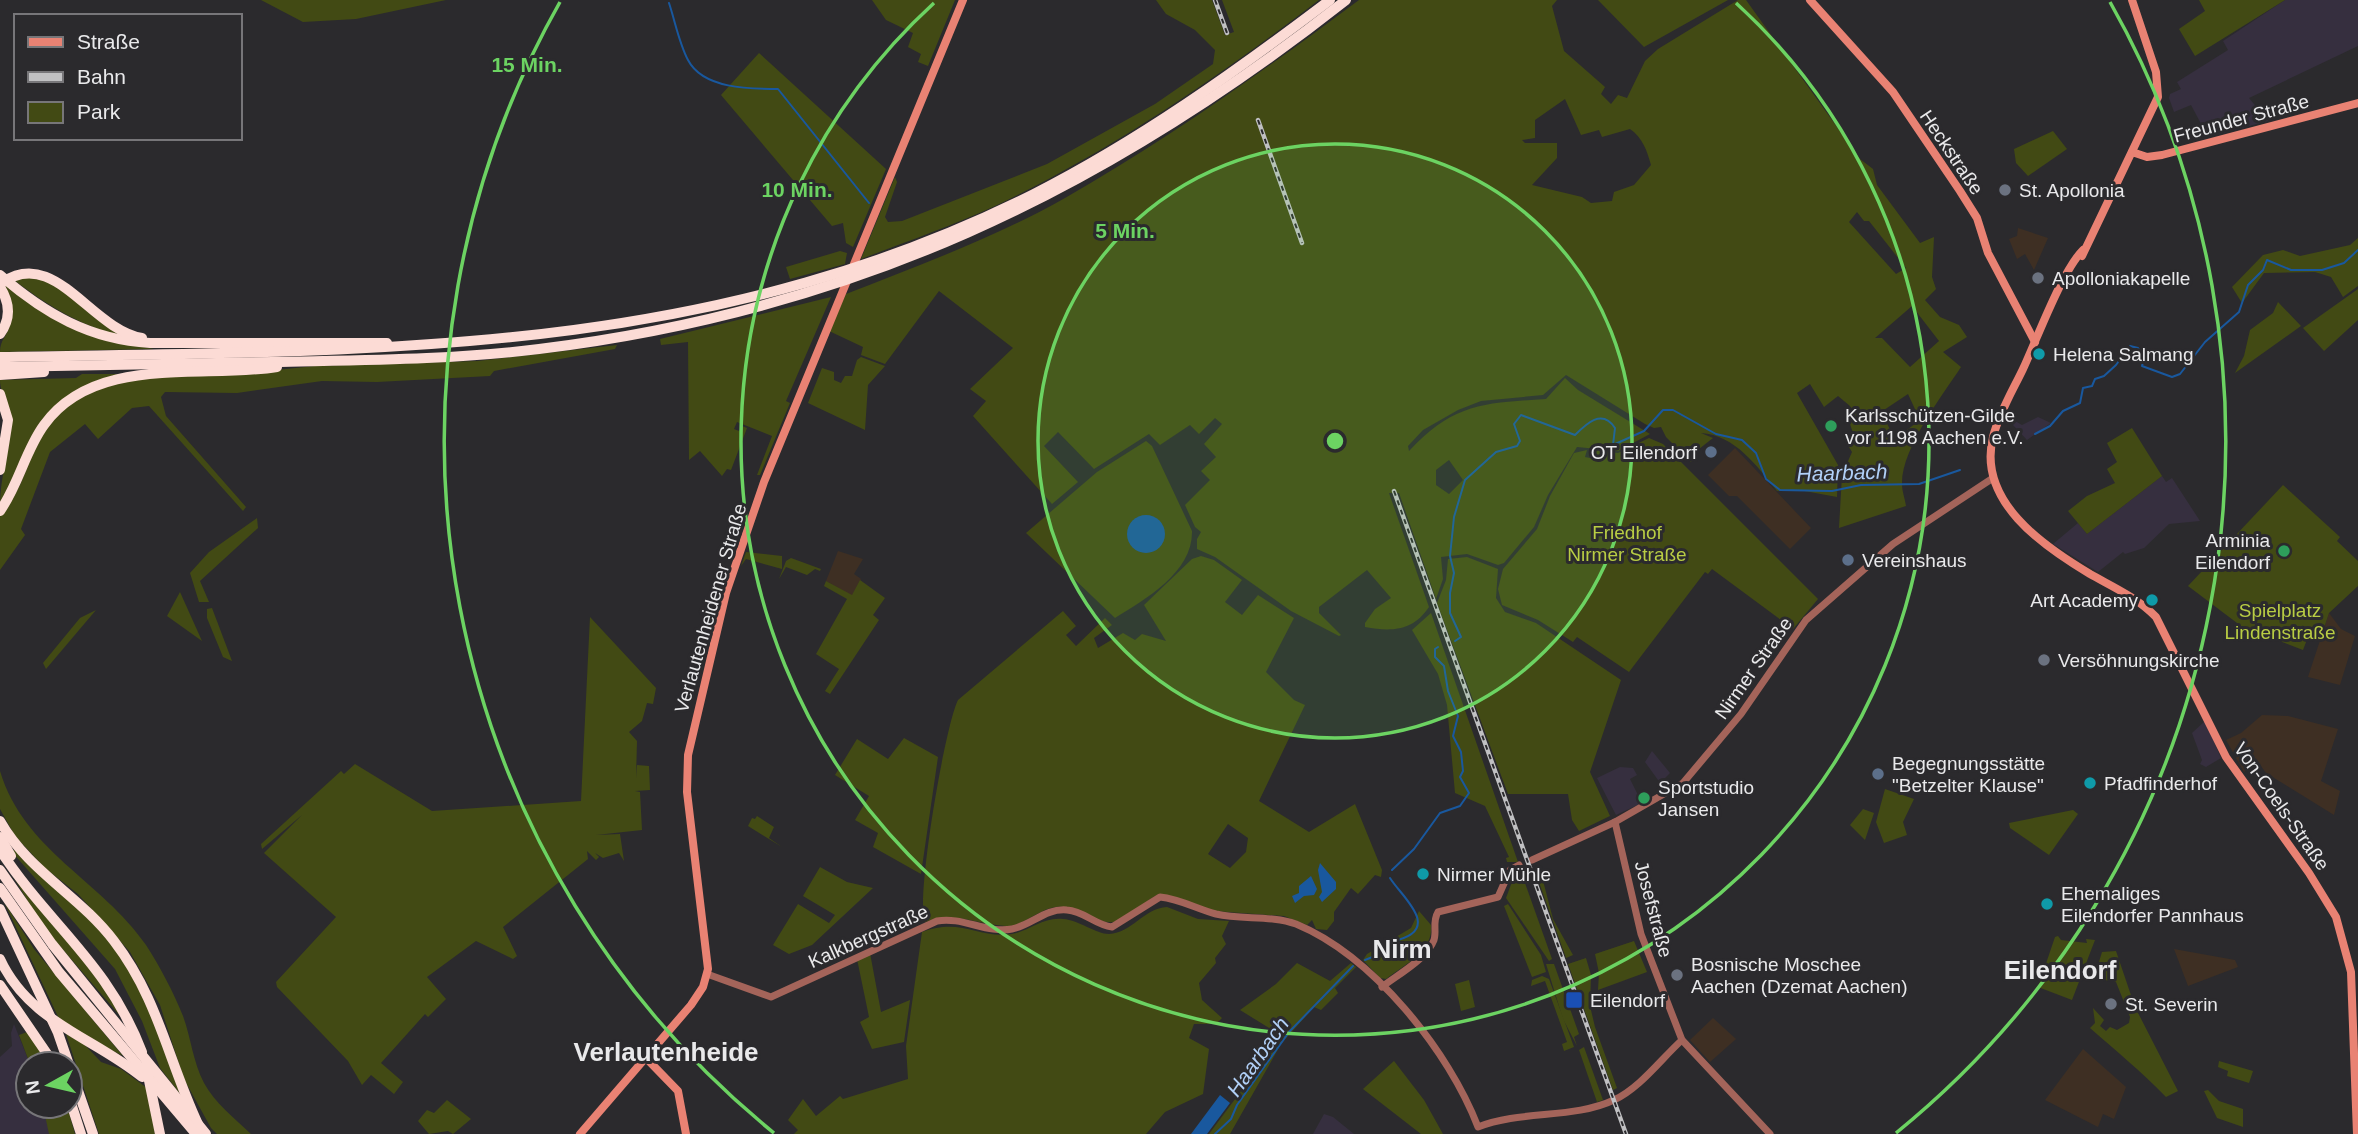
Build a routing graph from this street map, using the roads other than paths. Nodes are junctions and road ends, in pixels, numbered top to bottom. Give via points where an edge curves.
1 (963, 0) edge
2 (1330, 0) edge
3 (1346, 0) edge
4 (1810, 0) edge
5 (2133, 0) edge
6 (2358, 103) edge
7 (2132, 152) junction
8 (2082, 250) junction
9 (0, 275) edge
10 (825, 282) junction
11 (0, 286) edge
12 (2027, 327) junction
13 (2041, 327) junction
14 (0, 334) edge
15 (2036, 342) junction
16 (174, 343) junction
17 (412, 346) junction
18 (0, 357) edge
19 (314, 361) junction
20 (110, 366) junction
21 (0, 368) edge
22 (0, 375) edge
23 (0, 394) edge
24 (0, 470) edge
25 (1993, 478) junction
26 (0, 511) edge
27 (0, 821) edge
28 (1615, 822) junction
29 (0, 837) edge
30 (0, 850) edge
31 (1532, 860) dead end
32 (1519, 865) dead end
33 (0, 870) edge
34 (0, 888) edge
35 (42, 904) junction
36 (0, 909) edge
37 (0, 959) edge
38 (707, 974) junction
39 (0, 985) edge
40 (1382, 986) junction
41 (1682, 1040) junction
42 (44, 1050) edge
43 (644, 1056) junction
44 (159, 1090) junction
45 (197, 1129) edge
46 (93, 1134) edge
47 (160, 1134) edge
48 (206, 1134) edge
49 (580, 1134) edge
50 (686, 1134) edge
51 (1770, 1134) edge
52 (2357, 1134) edge

1 - 38 main road, Verlautenheidener Straße via 764,482 730,580 693,724 687,767
2 - 10 highway via 1196,99 1105,156 997,211
3 - 10 highway via 1202,105 1111,162 968,235 859,277
4 - 12 main road, Heckstraße via 1893,92 1960,191
5 - 7 main road, Von-Coels-Straße via 2159,88
6 - 7 main road, Freunder Straße via 2162,155 2147,158
7 - 8 main road, Von-Coels-Straße
8 - 13 main road, Von-Coels-Straße
8 - 15 main road, Von-Coels-Straße
9 - 16 highway via 49,313 92,333 133,342
10 - 17 highway via 625,324 505,340
10 - 19 highway via 731,315 608,340 459,356
11 - 14 highway via 8,314
11 - 16 highway via 13,276 47,276 112,327 131,336
12 - 13 main road
12 - 15 main road, Heckstraße
13 - 15 main road, Von-Coels-Straße
15 - 25 main road, Von-Coels-Straße via 1993,439
16 - 17 highway via 342,341
17 - 18 highway
19 - 20 highway
19 - 26 highway via 252,371 143,375 86,389 67,400 43,426
20 - 21 highway
20 - 22 highway
23 - 24 highway via 9,420
25 - 28 street, Nirmer Straße via 1893,544 1828,599 1799,629 1692,775 1660,799
25 - 52 main road, Von-Coels-Straße via 2008,506 2041,541 2157,617 2227,757 2325,897 2343,937 2351,972
27 - 45 highway via 26,858 96,921 131,964 155,1008
28 - 31 street, Nirmer Straße
28 - 41 street, Josefstraße via 1641,934
29 - 35 highway
30 - 35 highway
32 - 40 street via 1510,870 1498,897 1436,916 1431,947
33 - 45 highway
34 - 44 highway via 47,957
35 - 47 highway via 96,966 126,1015 146,1065
36 - 46 highway via 58,1033
37 - 44 highway via 16,987 48,1019 119,1060
38 - 40 street, Kalkbergstraße via 771,997 937,921 1009,930 1045,913 1065,910 1112,927 1160,897 1225,916 1294,924 1354,959
38 - 43 main road via 698,996
39 - 42 highway
40 - 41 street, Kalkbergstraße via 1452,1070 1478,1127 1510,1117 1602,1105 1622,1096
41 - 51 street, Josefstraße
43 - 49 main road
43 - 50 main road via 678,1091
44 - 45 highway
45 - 48 highway

